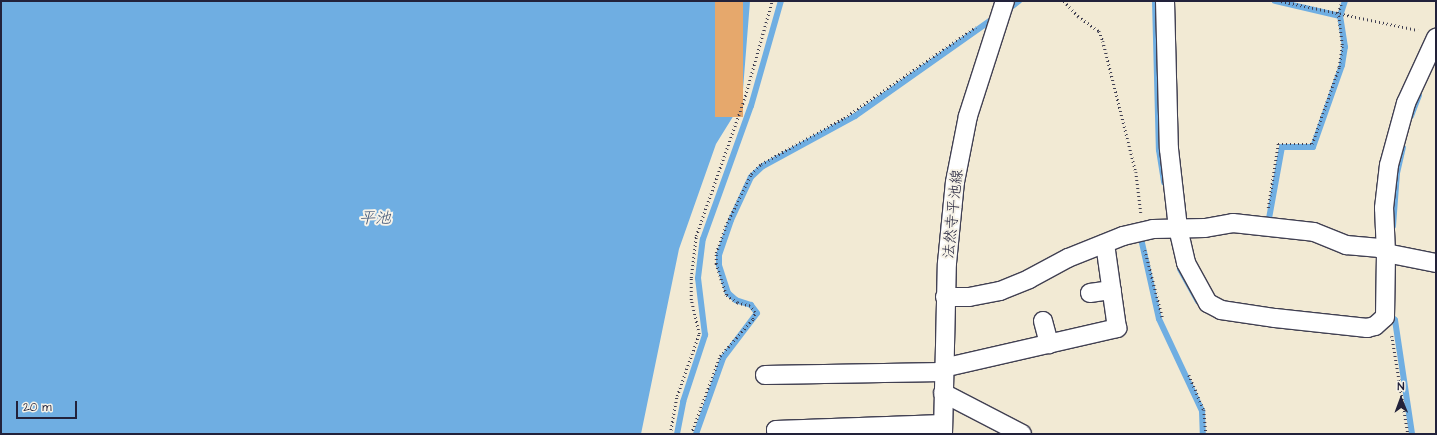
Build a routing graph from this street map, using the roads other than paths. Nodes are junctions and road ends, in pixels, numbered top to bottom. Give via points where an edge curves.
1 (1165, 1) edge
2 (1003, 6) edge
3 (1428, 35) edge
4 (1178, 228) junction
5 (1105, 244) junction
6 (1386, 253) junction
7 (1436, 263) edge
8 (1112, 290) junction
9 (1090, 293) dead end
10 (945, 297) junction
11 (1044, 322) dead end
12 (1049, 344) junction
13 (943, 370) junction
14 (765, 375) dead end
15 (943, 393) junction
16 (943, 429) edge
17 (841, 431) edge
18 (777, 434) edge
19 (1022, 434) edge

1 - 4 street via 1169,149
2 - 10 street, 法然寺平池線 via 961,146 950,225
3 - 6 street via 1389,165 1384,208
4 - 5 street via 1143,232
4 - 6 street via 1205,228 1233,223 1266,226 1314,232 1346,245 1380,248
4 - 6 street via 1186,263 1208,303 1220,310 1275,318 1367,328 1376,326 1386,317
5 - 8 street
5 - 10 street via 1068,258 1030,279 1000,291 969,297
6 - 7 street
8 - 9 street
8 - 12 street via 1117,328
10 - 13 street, 法然寺平池線
11 - 12 street
12 - 13 street
13 - 14 street
13 - 15 street, 法然寺平池線
15 - 16 street, 法然寺平池線
15 - 19 street
16 - 17 street
17 - 18 street via 776,430

